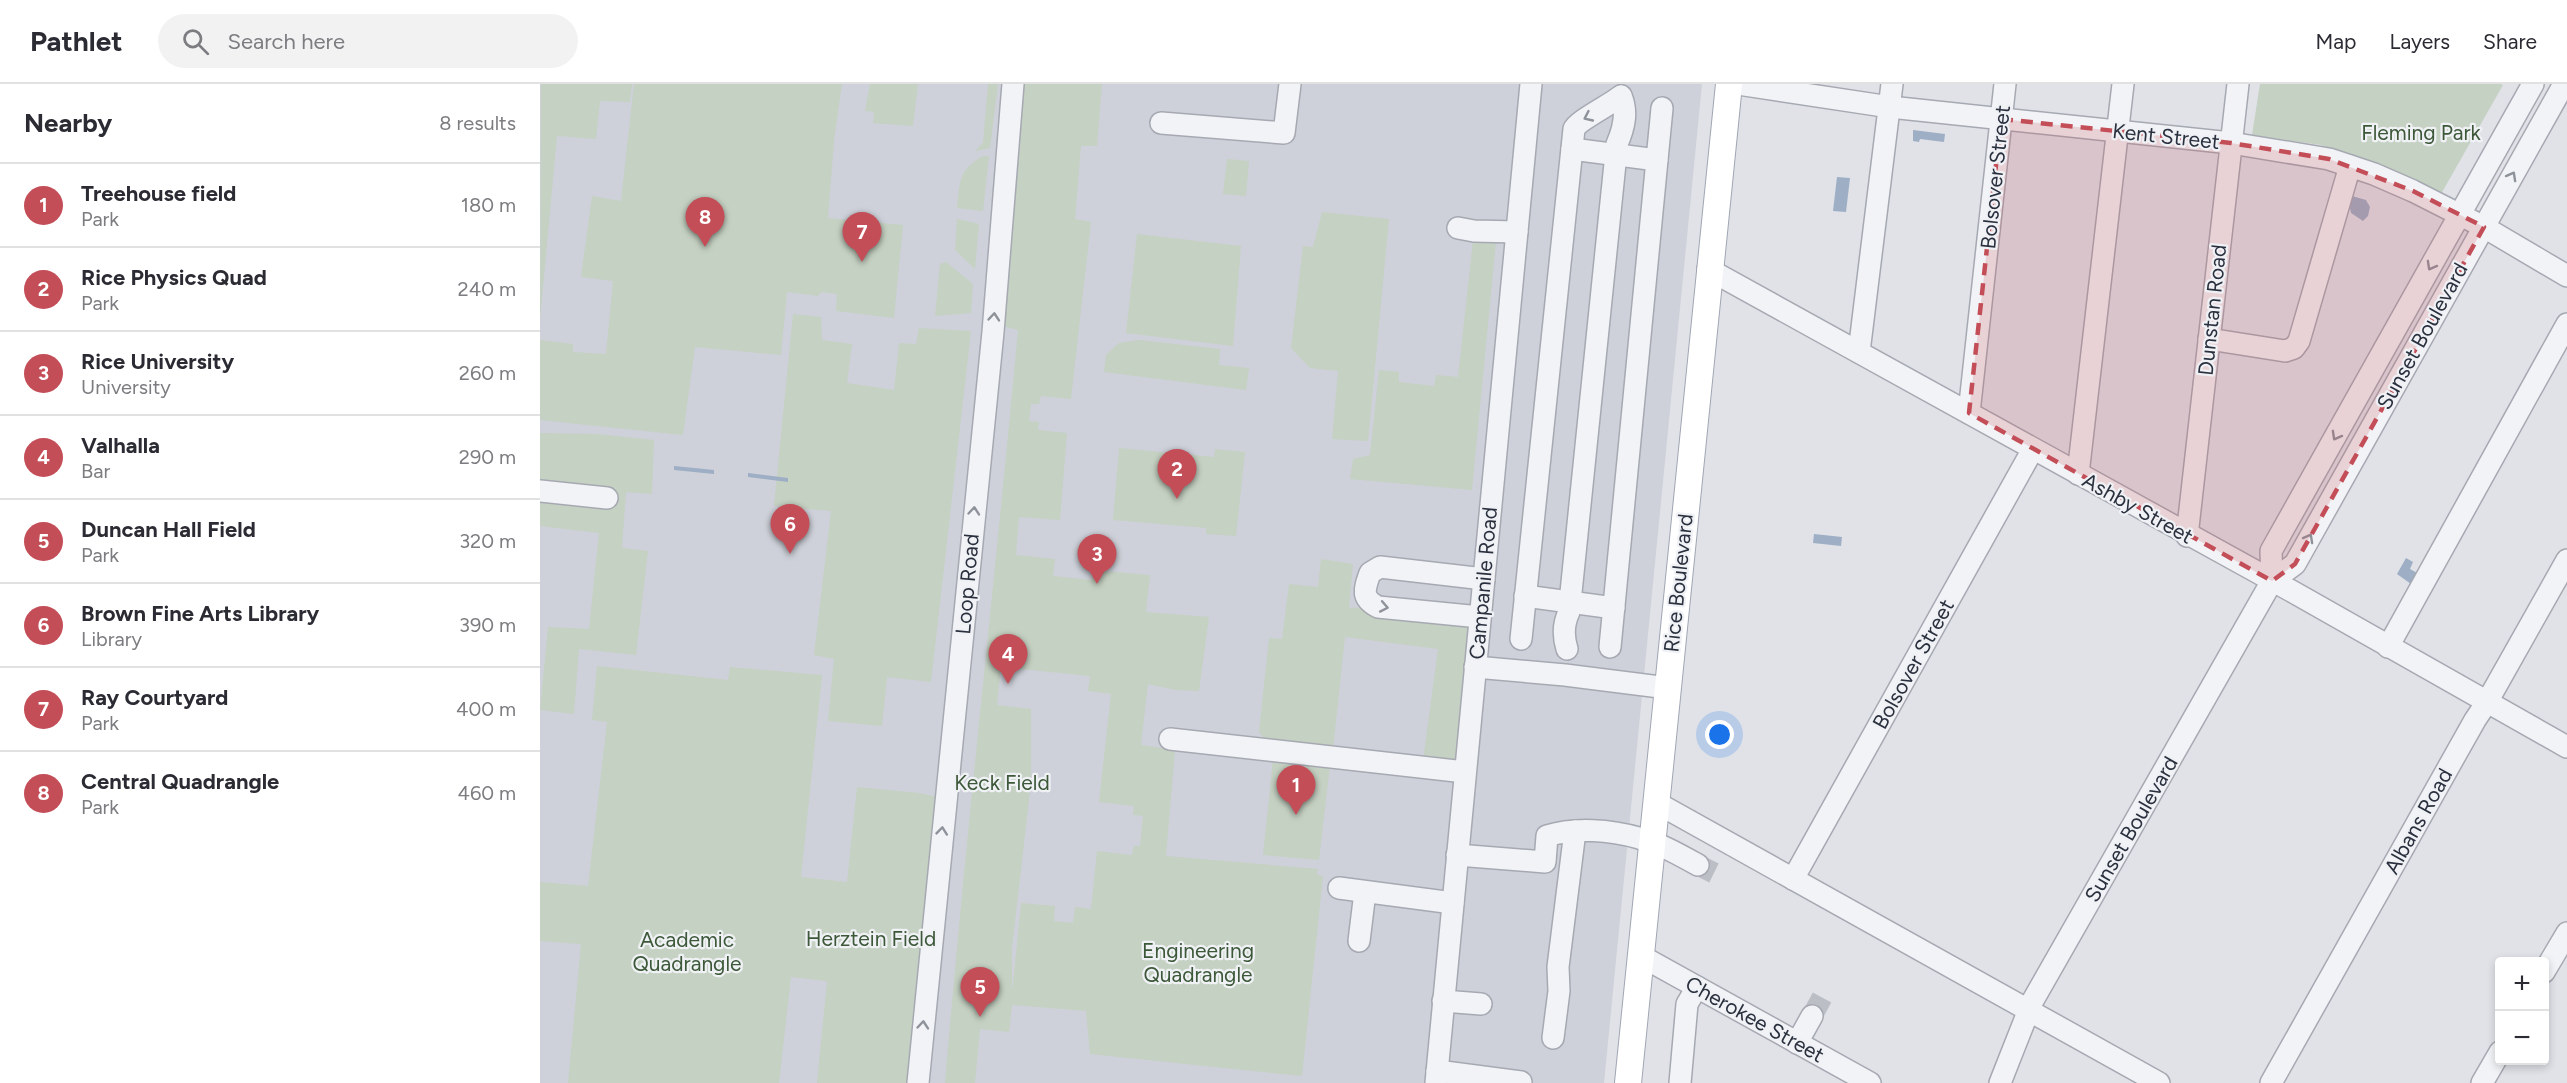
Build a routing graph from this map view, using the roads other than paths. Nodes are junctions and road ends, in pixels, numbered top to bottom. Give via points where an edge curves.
1 (1013, 84) edge
2 (1290, 84) edge
3 (1531, 84) edge
4 (1729, 84) edge
5 (1738, 84) edge
6 (1892, 84) edge
7 (2005, 84) edge
8 (2123, 84) edge
9 (2238, 84) edge
10 (2564, 84) edge
11 (2525, 87) edge
12 (1621, 90) edge
13 (1890, 107) junction
14 (1662, 108) dead end
15 (2001, 120) junction
16 (1161, 123) dead end
17 (2117, 131) junction
18 (2231, 143) junction
19 (1572, 149) junction
20 (1616, 149) junction
21 (1657, 160) junction
22 (2350, 166) junction
23 (2460, 215) junction
24 (2484, 226) junction
25 (1458, 228) dead end
26 (1517, 232) junction
27 (1708, 269) junction
28 (2567, 276) edge
29 (2567, 324) edge
30 (2209, 339) junction
31 (1858, 352) junction
32 (1970, 413) junction
33 (2033, 449) junction
34 (2078, 474) junction
35 (540, 491) edge
36 (607, 498) dead end
37 (2187, 536) junction
38 (2567, 560) edge
39 (1484, 579) junction
40 (2272, 581) junction
41 (1525, 597) junction
42 (1570, 607) junction
43 (1614, 608) junction
44 (1480, 617) junction
45 (1521, 639) dead end
46 (1610, 647) dead end
47 (2388, 647) junction
48 (1475, 667) junction
49 (1565, 675) junction
50 (1668, 688) junction
51 (2487, 702) junction
52 (1170, 739) dead end
53 (2567, 747) edge
54 (1465, 772) junction
55 (1657, 802) junction
56 (1575, 831) junction
57 (1653, 844) junction
58 (1457, 855) junction
59 (1698, 865) tunnel mouth
60 (1793, 879) junction
61 (1339, 888) dead end
62 (1365, 892) junction
63 (1453, 903) junction
64 (2567, 933) edge
65 (1359, 941) dead end
66 (1641, 956) junction
67 (2549, 964) edge
68 (1697, 987) junction
69 (1443, 1001) junction
70 (1481, 1004) dead end
71 (2029, 1010) junction
72 (1812, 1016) tunnel mouth
73 (1554, 1038) dead end
74 (1797, 1043) junction
75 (2495, 1059) edge
76 (1436, 1077) edge
77 (1521, 1082) edge
78 (918, 1083) edge
79 (1628, 1083) edge
80 (1680, 1083) edge
81 (1870, 1083) edge
82 (2000, 1083) edge
83 (2159, 1083) edge
84 (2271, 1083) edge
85 (2482, 1083) edge

78 -> 1 street, Loop Road via 994,324
2 - 16 street via 1284,133
3 - 26 street, Campanile Road
4 - 27 main road, Rice Boulevard
5 - 13 street, Kent Street
6 - 13 street
7 - 15 street, Bolsover Street
8 - 17 street
9 - 18 street, Dunstan Road
24 -> 10 street, Sunset Boulevard
11 - 23 street, Sunset Boulevard
12 -> 19 street via 1598,112 1575,125
12 - 20 street via 1614,134
13 - 15 street, Kent Street
13 - 31 street
14 - 21 street
15 - 17 street, Kent Street
15 - 32 street, Bolsover Street
17 - 18 street, Kent Street
17 - 34 street
18 - 22 street, Kent Street
18 - 30 street, Dunstan Road
19 - 20 street
19 - 41 street
20 - 21 street
20 - 42 street
21 - 43 street
22 - 23 street, Kent Street via 2413,190
22 - 30 street via 2294,348 2285,351
23 - 24 street, Kent Street
23 -> 40 street, Sunset Boulevard via 2271,551
24 - 28 street, Kent Street
40 -> 24 street, Sunset Boulevard via 2295,564
25 - 26 street
26 - 39 street, Campanile Road
27 - 31 street, Ashby Street
27 - 50 main road, Rice Boulevard
29 - 47 street
30 - 37 street, Dunstan Road
31 - 32 street, Ashby Street
32 - 33 street, Ashby Street
33 - 34 street, Ashby Street
33 - 60 street, Bolsover Street
34 - 37 street, Ashby Street
35 - 36 street
37 - 40 street, Ashby Street
38 - 51 street, Albans Road
39 - 44 street, Campanile Road
39 -> 44 street via 1380,567 1370,573 1366,585 1368,602 1378,607
40 - 47 street, Ashby Street
40 - 71 street, Sunset Boulevard
41 - 42 street
41 - 45 street
42 - 43 street
42 - 49 street via 1573,621
43 - 46 street
44 - 48 street, Campanile Road
47 - 51 street, Ashby Street
48 - 49 street
48 - 54 street, Campanile Road
49 - 50 street
50 - 55 main road, Rice Boulevard
51 - 53 street, Ashby Street
51 - 84 street, Albans Road
52 - 54 street
54 - 58 street, Campanile Road
55 - 57 main road, Rice Boulevard
55 - 60 street
56 - 57 street via 1640,838
56 - 58 street via 1547,836 1545,862
56 - 73 street via 1558,967
57 - 59 street
57 - 66 main road, Rice Boulevard
58 - 63 street, Campanile Road
60 - 71 street
61 - 62 street
62 - 63 street
62 - 65 street
63 - 69 street, Campanile Road
64 - 67 street
66 - 68 street, Cherokee Street
66 - 79 main road, Rice Boulevard
68 - 74 street, Cherokee Street
68 - 80 street via 1687,1004
69 - 70 street
69 - 76 street, Campanile Road
71 - 82 street, Sunset Boulevard
71 - 83 street
72 - 74 street
74 - 81 street, Cherokee Street
75 - 85 street
76 - 77 street

